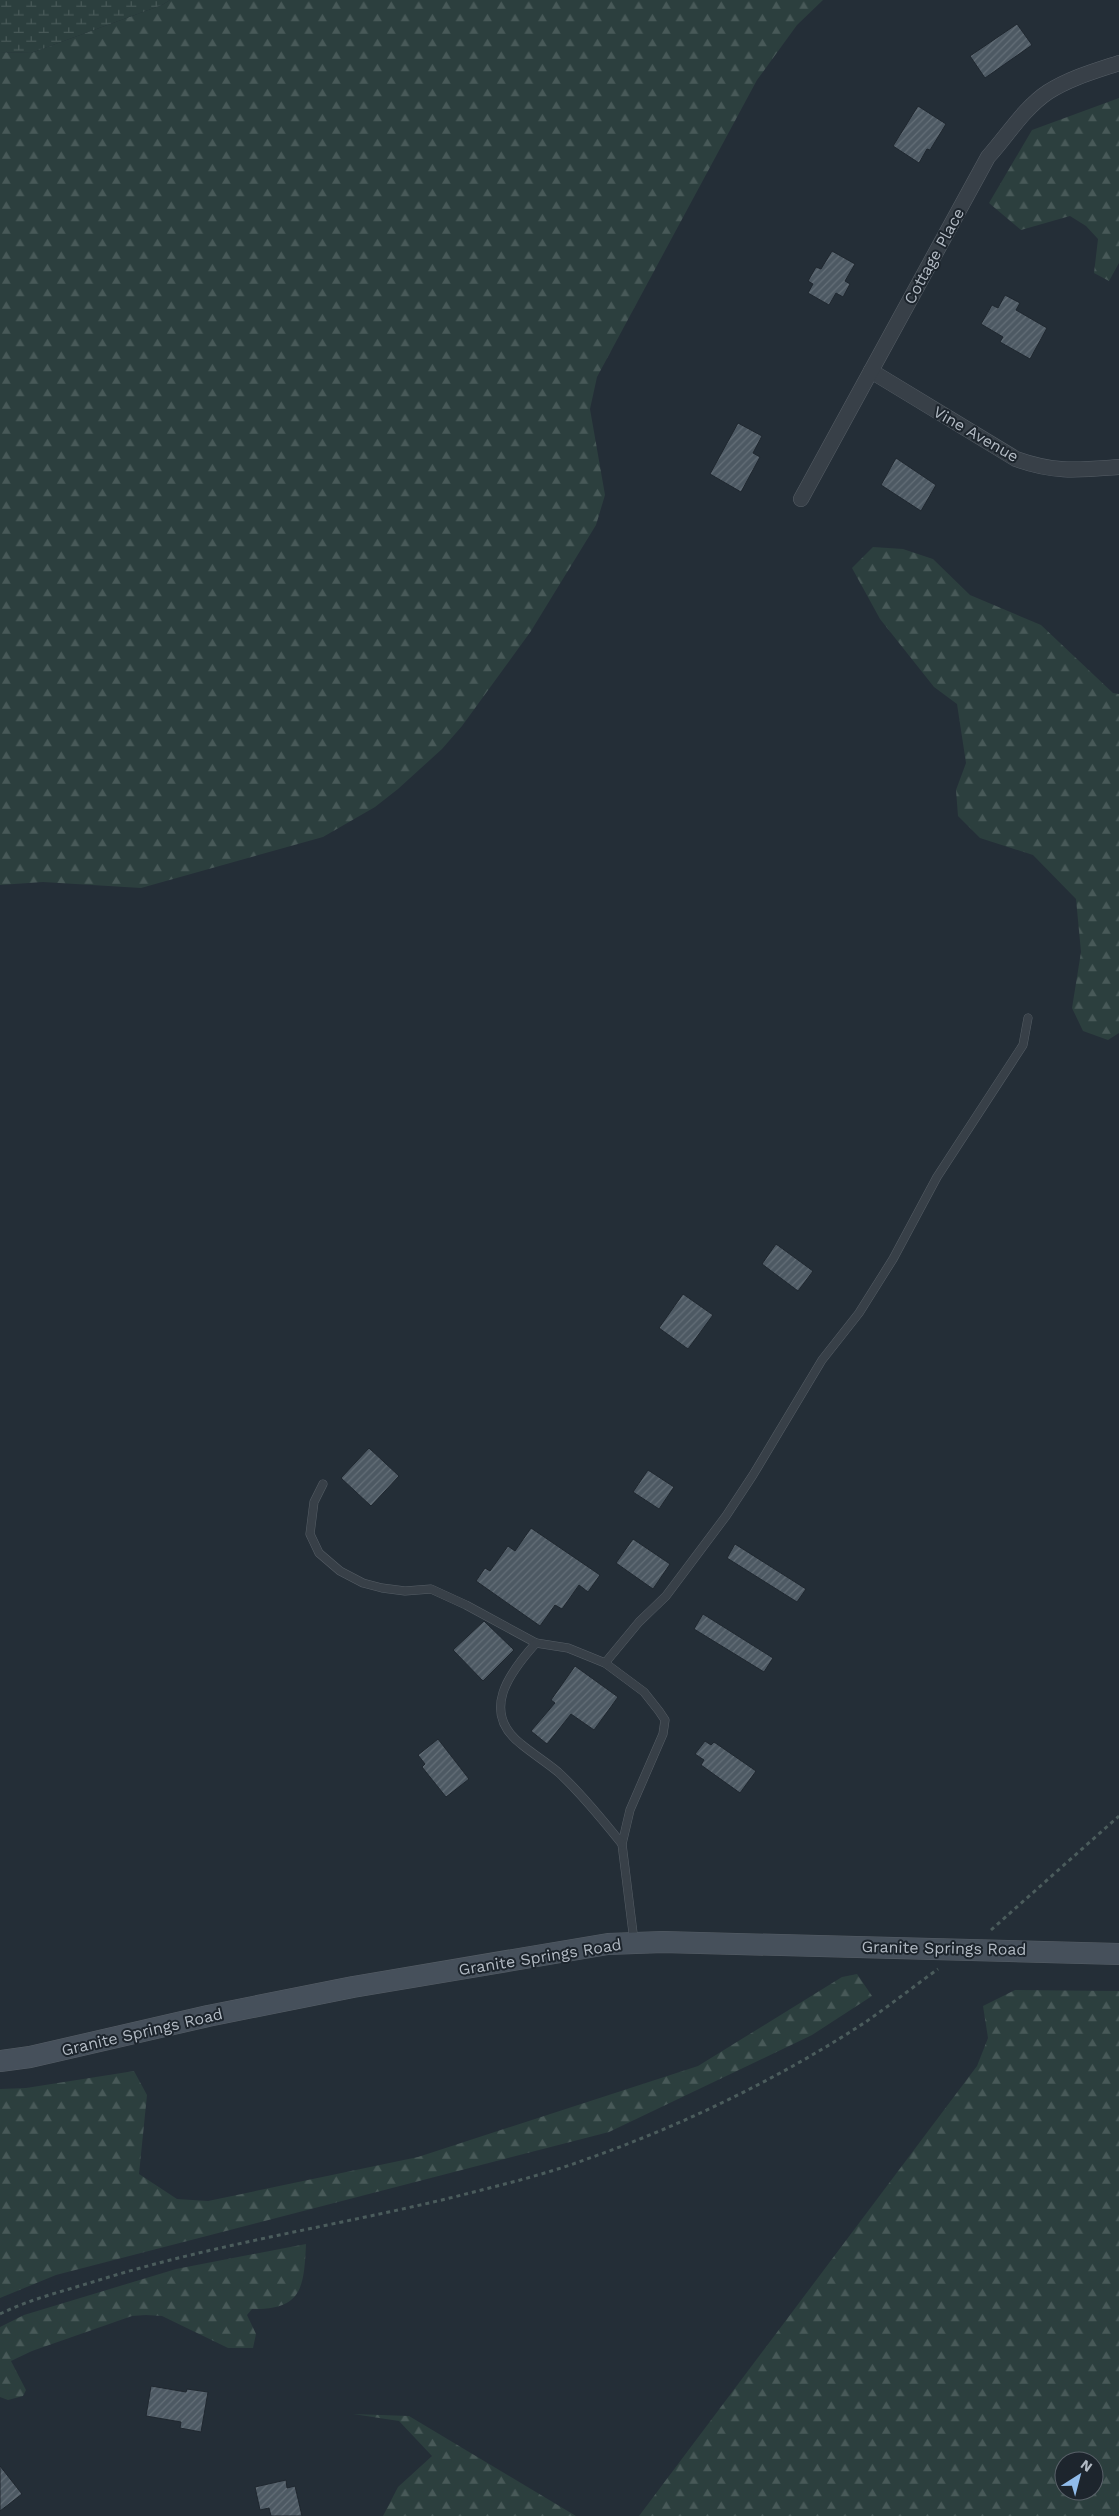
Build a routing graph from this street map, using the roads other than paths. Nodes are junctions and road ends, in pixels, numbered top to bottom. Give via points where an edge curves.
1 (1119, 63) edge
2 (871, 371) junction
3 (1119, 467) edge
4 (800, 499) dead end
5 (1028, 1018) dead end
6 (323, 1484) dead end
7 (536, 1643) junction
8 (606, 1663) junction
9 (622, 1844) junction
10 (634, 1943) junction
11 (1119, 1954) edge
12 (0, 2061) edge

1 - 2 street, Cottage Place via 1068,81 1047,93 988,157
2 - 3 street, Vine Avenue via 1016,459 1040,468 1064,470
2 - 4 street, Cottage Place
5 - 8 lane via 1023,1045 937,1177 893,1260 822,1360 753,1475 666,1596 639,1622
6 - 7 lane via 314,1502 310,1534 319,1553 340,1571 382,1588 405,1591 431,1589
7 - 8 lane via 568,1648
7 - 9 lane via 508,1680 500,1716 506,1729 520,1744 568,1782
8 - 9 lane via 644,1692 664,1720 663,1734 630,1810
9 - 10 lane
10 - 11 street, Granite Springs Road
10 - 12 street, Granite Springs Road via 608,1944 353,1987

